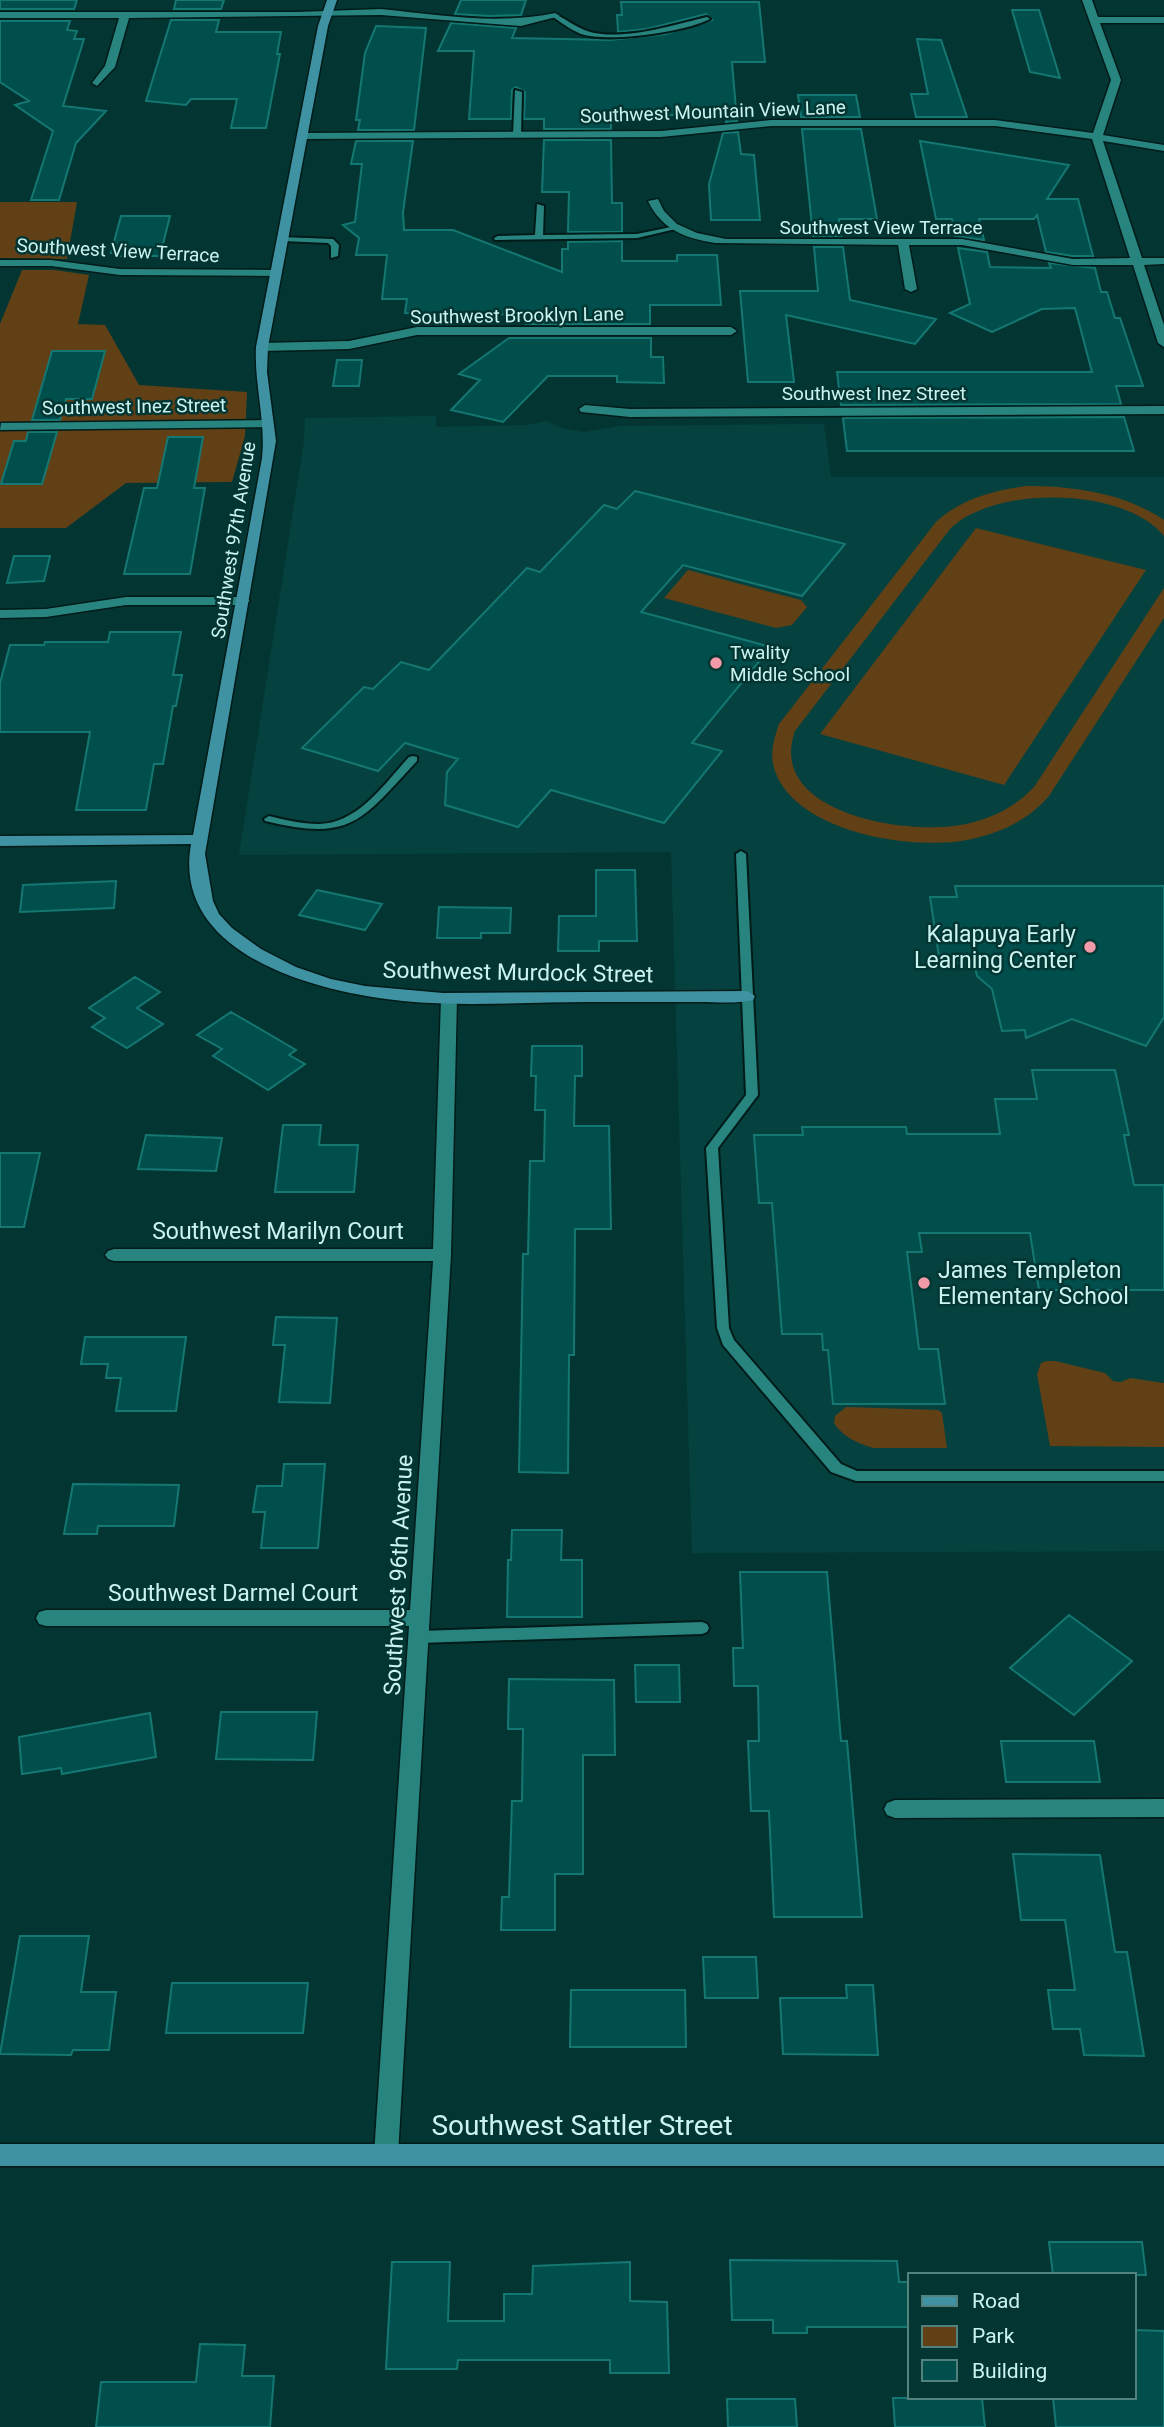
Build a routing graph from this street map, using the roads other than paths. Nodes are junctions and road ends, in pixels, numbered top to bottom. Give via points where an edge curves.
1 (332, 0) edge
2 (1087, 0) edge
3 (328, 13) junction
4 (0, 15) edge
5 (125, 15) junction
6 (555, 16) joint
7 (708, 19) dead end
8 (1095, 20) junction
9 (1164, 20) edge
10 (97, 83) dead end
11 (518, 92) dead end
12 (517, 135) junction
13 (304, 136) junction
14 (1097, 138) junction
15 (1164, 148) edge
16 (654, 201) dead end
17 (540, 206) dead end
18 (676, 228) junction
19 (539, 237) junction
20 (498, 238) dead end
21 (284, 239) junction
22 (903, 242) junction
23 (334, 256) dead end
24 (1137, 261) junction
25 (1164, 261) edge
26 (0, 263) edge
27 (276, 273) junction
28 (911, 289) dead end
29 (731, 331) dead end
30 (1164, 343) edge
31 (262, 347) junction
32 (585, 409) dead end
33 (1164, 410) edge
34 (268, 424) junction
35 (1, 427) edge
36 (243, 601) junction
37 (0, 614) edge
38 (413, 759) dead end
39 (269, 819) dead end
40 (200, 839) junction
41 (0, 841) edge
42 (741, 854) dead end
43 (747, 996) junction
44 (449, 998) junction
45 (114, 1255) dead end
46 (442, 1255) junction
47 (1164, 1476) edge
48 (46, 1618) dead end
49 (420, 1627) junction
50 (702, 1628) dead end
51 (1164, 1808) edge
52 (895, 1809) dead end
53 (0, 2155) edge
54 (386, 2155) junction
55 (1164, 2155) edge

1 - 3 street, Southwest 97th Avenue
2 - 8 street
3 - 5 street
3 - 6 street via 401,13 498,23
3 - 13 street, Southwest 97th Avenue
4 - 5 street
5 - 10 street via 110,67
6 - 7 lane via 594,34 650,33
8 - 9 street
8 - 14 street via 1116,80
11 - 12 lane
12 - 13 street, Southwest Mountain View Lane
12 - 14 street, Southwest Mountain View Lane via 698,132 771,123 995,123
13 - 21 street, Southwest 97th Avenue
14 - 15 street, Southwest Mountain View Lane
14 - 24 street
16 - 18 street via 660,216
17 - 19 lane
18 - 19 lane via 638,236
18 - 22 street, Southwest View Terrace via 726,242
19 - 20 lane
21 - 23 lane via 330,241 335,244
21 - 27 street, Southwest 97th Avenue
22 - 24 street, Southwest View Terrace via 980,243 1073,262
22 - 28 street
24 - 25 street, Southwest View Terrace
24 - 30 street
26 - 27 street, Southwest View Terrace via 51,263 120,272
27 - 31 street, Southwest 97th Avenue
29 - 31 street, Southwest Brooklyn Lane via 417,331 349,345
31 - 34 street, Southwest 97th Avenue
32 - 33 street, Southwest Inez Street via 630,413
34 - 35 street, Southwest Inez Street
34 - 36 street, Southwest 97th Avenue via 268,458
36 - 37 street via 126,601
36 - 40 street, Southwest 97th Avenue
38 - 39 lane via 356,819 317,829
40 - 41 street
40 - 44 street, Southwest Murdock Street via 197,854 202,897 213,917 243,946 278,966 340,987
42 - 43 lane
43 - 44 street, Southwest Murdock Street
43 - 47 lane via 751,1095 712,1148 723,1328 728,1342 836,1468 856,1476
44 - 46 street, Southwest 96th Avenue
45 - 46 street, Southwest Marilyn Court
46 - 49 street, Southwest 96th Avenue
48 - 49 street, Southwest Darmel Court
49 - 50 lane
49 - 54 street, Southwest 96th Avenue
51 - 52 street
53 - 54 street, Southwest Sattler Street
54 - 55 street, Southwest Sattler Street

